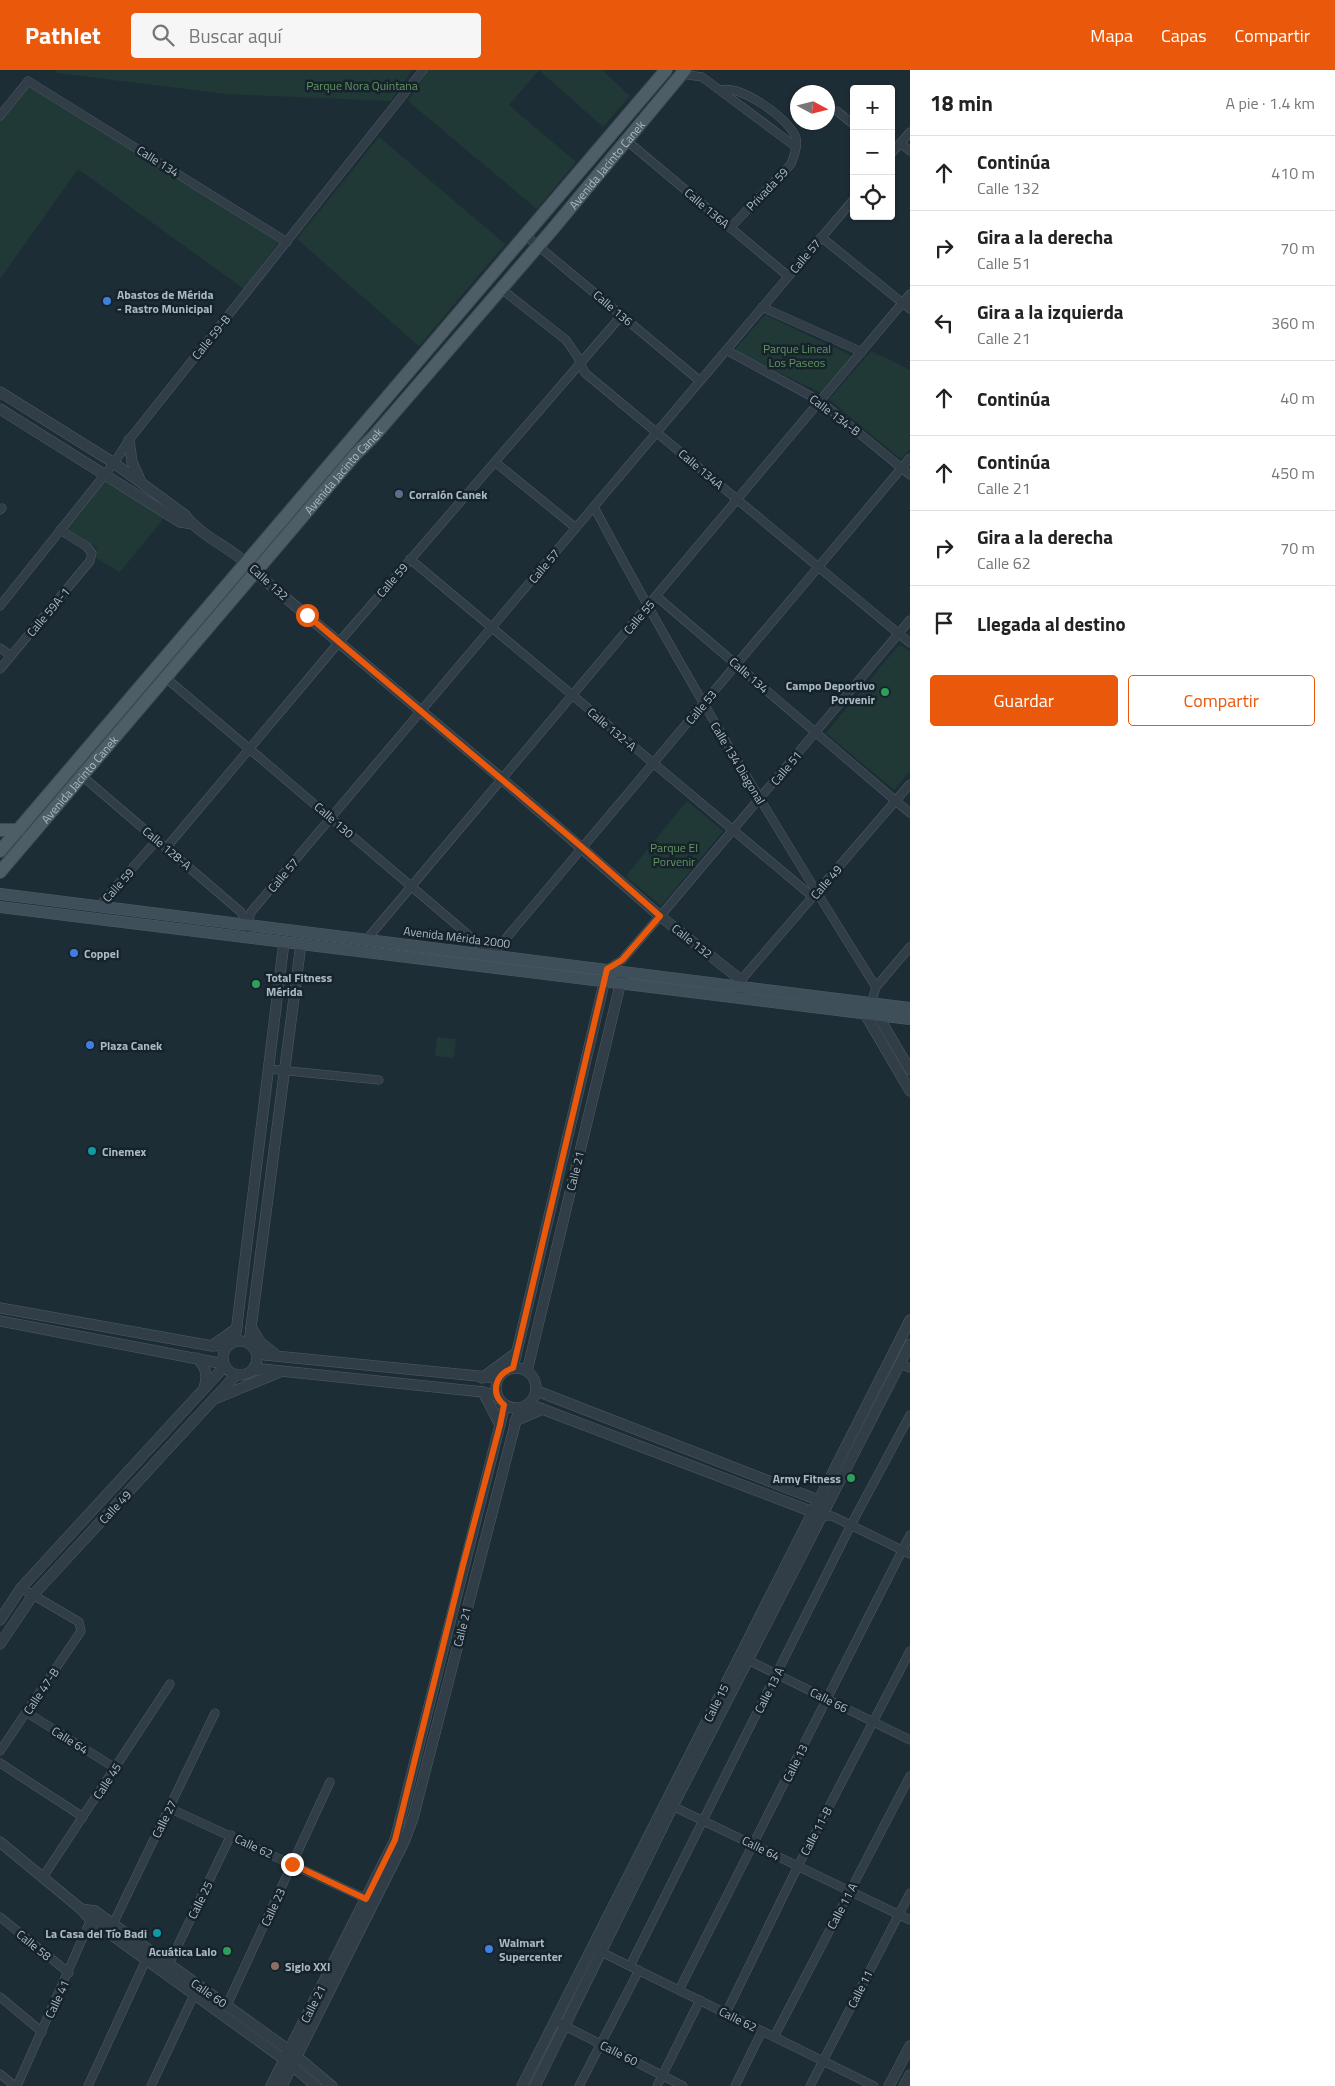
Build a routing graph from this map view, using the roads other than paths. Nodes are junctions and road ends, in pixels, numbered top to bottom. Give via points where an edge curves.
1 (423, 70) edge
2 (666, 70) edge
3 (683, 72) edge
4 (721, 90) junction
5 (837, 111) dead end
6 (0, 116) edge
7 (850, 122) edge
8 (910, 132) edge
9 (626, 140) junction
10 (900, 143) junction
11 (796, 147) junction
12 (895, 149) edge
13 (910, 151) edge
14 (850, 203) edge
15 (730, 228) junction
16 (526, 235) junction
17 (821, 238) junction
18 (287, 242) junction
19 (538, 246) junction
20 (788, 276) junction
21 (500, 288) junction
22 (910, 294) edge
23 (903, 303) junction
24 (762, 307) junction
25 (910, 309) edge
26 (622, 315) junction
27 (726, 350) junction
28 (862, 352) junction
29 (580, 363) junction
30 (700, 381) junction
31 (0, 392) edge
32 (820, 401) junction
33 (0, 409) edge
34 (657, 432) junction
35 (129, 440) junction
36 (910, 458) edge
37 (494, 462) junction
38 (114, 463) junction
39 (901, 468) junction
40 (105, 474) junction
41 (910, 475) edge
42 (141, 483) junction
43 (738, 499) junction
44 (594, 507) junction
45 (193, 524) junction
46 (576, 528) junction
47 (60, 530) junction
48 (273, 530) junction
49 (284, 539) junction
50 (410, 559) junction
51 (246, 561) junction
52 (818, 567) junction
53 (256, 572) junction
54 (656, 596) junction
55 (0, 606) edge
56 (647, 607) junction
57 (200, 615) junction
58 (910, 620) edge
59 (212, 624) junction
60 (492, 628) junction
61 (898, 634) junction
62 (340, 641) junction
63 (910, 644) edge
64 (0, 648) edge
65 (11, 656) junction
66 (737, 664) junction
67 (0, 669) edge
68 (166, 678) junction
69 (572, 696) junction
70 (703, 705) junction
71 (422, 711) junction
72 (816, 732) junction
73 (250, 749) junction
74 (654, 764) junction
75 (82, 776) junction
76 (502, 779) junction
77 (910, 784) edge
78 (759, 799) junction
79 (895, 801) junction
80 (910, 813) edge
81 (332, 817) junction
82 (0, 830) edge
83 (19, 830) junction
84 (733, 830) junction
85 (157, 840) junction
86 (166, 848) junction
87 (583, 848) junction
88 (0, 851) edge
89 (0, 872) edge
90 (411, 887) junction
91 (0, 894) edge
92 (815, 895) junction
93 (99, 906) junction
94 (0, 907) edge
95 (660, 916) junction
96 (247, 924) junction
97 (246, 937) junction
98 (367, 939) junction
99 (284, 942) junction
100 (301, 944) junction
101 (910, 947) edge
102 (492, 955) junction
103 (622, 966) junction
104 (490, 967) junction
105 (607, 969) junction
106 (604, 983) junction
107 (741, 983) junction
108 (620, 985) junction
109 (876, 987) junction
110 (739, 998) junction
111 (910, 1008) edge
112 (868, 1009) junction
113 (878, 1016) junction
114 (910, 1019) edge
115 (269, 1069) junction
116 (284, 1070) junction
117 (910, 1070) edge
118 (379, 1080) dead end
119 (910, 1091) edge
120 (558, 1178) junction
121 (572, 1181) junction
122 (0, 1308) edge
123 (55, 1318) junction
124 (910, 1320) edge
125 (0, 1321) edge
126 (251, 1327) junction
127 (237, 1328) junction
128 (53, 1331) junction
129 (231, 1343) junction
130 (910, 1344) edge
131 (252, 1345) junction
132 (212, 1346) junction
133 (516, 1353) junction
134 (278, 1356) junction
135 (197, 1358) junction
136 (530, 1360) junction
137 (900, 1364) junction
138 (224, 1365) junction
139 (377, 1367) junction
140 (513, 1368) junction
141 (910, 1368) edge
142 (252, 1371) junction
143 (282, 1371) junction
144 (528, 1371) junction
145 (236, 1375) junction
146 (482, 1378) junction
147 (498, 1378) junction
148 (376, 1380) junction
149 (203, 1391) junction
150 (536, 1391) junction
151 (482, 1392) junction
152 (497, 1396) junction
153 (549, 1396) junction
154 (214, 1399) junction
155 (530, 1404) junction
156 (504, 1405) junction
157 (519, 1408) junction
158 (543, 1409) junction
159 (910, 1415) edge
160 (515, 1421) junction
161 (500, 1425) junction
162 (679, 1446) junction
163 (673, 1459) junction
164 (119, 1482) junction
165 (128, 1493) junction
166 (818, 1500) junction
167 (812, 1513) junction
168 (827, 1513) junction
169 (851, 1526) junction
170 (910, 1535) edge
171 (902, 1550) junction
172 (910, 1554) edge
173 (463, 1565) junction
174 (477, 1569) junction
175 (21, 1588) junction
176 (33, 1595) junction
177 (0, 1620) edge
178 (0, 1644) edge
179 (910, 1651) edge
180 (748, 1660) junction
181 (777, 1674) junction
182 (170, 1684) dead end
183 (828, 1699) junction
184 (430, 1702) junction
185 (442, 1705) junction
186 (26, 1712) junction
187 (215, 1713) dead end
188 (874, 1722) junction
189 (910, 1740) edge
190 (0, 1751) edge
191 (0, 1763) edge
192 (115, 1768) junction
193 (910, 1776) edge
194 (330, 1782) dead end
195 (669, 1804) junction
196 (169, 1808) junction
197 (83, 1817) junction
198 (702, 1820) junction
199 (231, 1835) junction
200 (753, 1844) junction
201 (2, 1847) edge
202 (292, 1864) junction
203 (798, 1866) junction
204 (43, 1878) junction
205 (850, 1891) junction
206 (910, 1892) edge
207 (370, 1900) junction
208 (899, 1914) junction
209 (93, 1916) junction
210 (0, 1917) edge
211 (910, 1920) edge
212 (113, 1924) junction
213 (601, 1952) junction
214 (146, 1960) junction
215 (169, 1964) junction
216 (630, 1966) junction
217 (639, 1970) junction
218 (69, 1973) junction
219 (679, 1990) junction
220 (194, 1995) junction
221 (0, 1997) edge
222 (700, 2000) junction
223 (227, 2005) junction
224 (726, 2013) junction
225 (554, 2021) junction
226 (565, 2026) junction
227 (762, 2031) junction
228 (42, 2032) junction
229 (774, 2037) junction
230 (600, 2044) junction
231 (910, 2046) edge
232 (291, 2058) junction
233 (823, 2061) junction
234 (0, 2074) edge
235 (662, 2075) junction
236 (910, 2075) edge
237 (16, 2086) edge
238 (88, 2086) edge
239 (151, 2086) edge
240 (271, 2086) edge
241 (282, 2086) edge
242 (316, 2086) edge
243 (332, 2086) edge
244 (522, 2086) edge
245 (534, 2086) edge
246 (579, 2086) edge
247 (657, 2086) edge
248 (682, 2086) edge
249 (735, 2086) edge
250 (810, 2086) edge
251 (874, 2086) edge
252 (889, 2086) edge
253 (904, 2086) edge

1 - 18 street, Calle 59-B
2 - 16 main road, Avenida Jacinto Canek
3 - 4 street via 702,77
3 - 9 main road, Avenida Jacinto Canek
4 - 11 street
4 - 11 street via 741,92 782,118 793,131
5 - 7 street
6 - 18 street, Calle 134 via 28,81
8 - 10 street
9 - 15 street, Calle 136A
9 - 19 main road, Avenida Jacinto Canek
10 - 12 street
10 - 13 street
11 - 15 street, Privada 59 via 791,164
14 - 17 street, Calle 57
15 - 20 street, Calle 136A
16 - 19 street, Calle 136
16 - 48 main road, Avenida Jacinto Canek
17 - 20 street, Calle 57
17 - 23 street
18 - 35 street, Calle 59-B
19 - 21 main road, Avenida Jacinto Canek
19 - 26 street, Calle 136
20 - 24 street, Calle 57
21 - 29 street, Calle 134A via 566,340
21 - 49 main road, Avenida Jacinto Canek
22 - 23 street, Calle 55
23 - 25 street
23 - 28 street, Calle 55
24 - 27 street, Calle 57
24 - 28 street
26 - 29 street, Calle 59
26 - 30 street, Calle 136
27 - 30 street, Calle 57
27 - 32 street, Calle 134-B
28 - 32 street, Calle 55
29 - 34 street, Calle 134A via 585,373
29 - 37 street, Calle 59
30 - 34 street, Calle 57
31 - 38 street, Calle 132
32 - 39 street, Calle 134-B
32 - 43 street, Calle 55
33 - 40 street, Calle 132
34 - 43 street, Calle 134A
34 - 44 street, Calle 57
35 - 38 street, Calle 59-B
35 - 42 street via 132,462
36 - 39 street, Calle 53
37 - 46 street
37 - 50 street, Calle 59
38 - 40 street, Calle 59-B
38 - 42 street, Calle 132
39 - 41 street, Calle 134-B
39 - 52 street, Calle 53
40 - 45 street, Calle 132 via 180,522
40 - 47 street, Calle 59-B
42 - 45 street, Calle 132
43 - 52 street, Calle 134A
43 - 54 street, Calle 55
44 - 46 street, Calle 57
44 - 56 street, Calle 134 Diagonal
45 - 51 street, Calle 132
46 - 60 street, Calle 57
47 - 55 street, Calle 59-B
47 - 65 street, Calle 59A-1 via 86,546 92,553 90,561
48 - 49 main road
48 - 51 main road, Avenida Jacinto Canek
49 - 53 main road, Avenida Jacinto Canek
50 - 60 street, Calle 132-A
50 - 62 street, Calle 59
51 - 53 street, Calle 132
51 - 57 main road, Avenida Jacinto Canek
52 - 61 street, Calle 134A
52 - 66 street, Calle 53
53 - 59 main road, Avenida Jacinto Canek
53 - 62 street, Calle 132
54 - 56 street, Calle 55
54 - 66 street, Calle 134
56 - 69 street, Calle 55
56 - 70 street, Calle 134 Diagonal
57 - 59 main road
57 - 83 main road, Avenida Jacinto Canek
58 - 61 street, Calle 51
59 - 68 main road, Avenida Jacinto Canek
60 - 69 street, Calle 132-A
60 - 71 street, Calle 57
61 - 63 street, Calle 134A
61 - 72 street, Calle 51
62 - 71 street, Calle 132
62 - 73 street, Calle 59
64 - 65 street
65 - 67 street, Calle 59A-1
66 - 70 street, Calle 53
66 - 72 street, Calle 134
68 - 73 street, Calle 130
68 - 75 main road, Avenida Jacinto Canek
69 - 74 street, Calle 132-A
69 - 76 street, Calle 55
70 - 74 street, Calle 53
70 - 78 street, Calle 134 Diagonal
71 - 76 street, Calle 132
71 - 81 street, Calle 57
72 - 78 street, Calle 51
72 - 79 street, Calle 134
73 - 81 street, Calle 130
73 - 86 street, Calle 59
74 - 84 street, Calle 132-A
74 - 87 street, Calle 53
75 - 85 street, Calle 128-A
75 - 89 main road, Avenida Jacinto Canek
76 - 87 street, Calle 132
76 - 90 street, Calle 55
77 - 79 street, Calle 49
78 - 84 street, Calle 51
78 - 92 street, Calle 134 Diagonal
79 - 80 street, Calle 134
79 - 92 street, Calle 49
81 - 90 street, Calle 130
81 - 96 street, Calle 57 via 251,912
82 - 83 main road
83 - 88 main road, Avenida Jacinto Canek
84 - 92 street, Calle 132-A
84 - 95 street, Calle 51
85 - 86 street, Calle 128-A
85 - 93 street, Calle 59
86 - 96 street, Calle 128-A via 241,912
87 - 95 street, Calle 132
87 - 102 street, Calle 53
90 - 98 street, Calle 55
90 - 102 street, Calle 130
91 - 93 main road, Avenida Mérida 2000
92 - 107 street, Calle 49
92 - 109 street, Calle 134 Diagonal
93 - 96 main road, Avenida Mérida 2000
94 - 97 main road, Avenida Mérida 2000
95 - 103 street, Calle 51
95 - 107 street, Calle 132
96 - 97 street, Calle 57
96 - 98 main road, Avenida Mérida 2000
97 - 99 main road, Avenida Mérida 2000
98 - 102 main road, Avenida Mérida 2000
99 - 100 main road, Avenida Mérida 2000
99 - 115 street
100 - 104 main road, Avenida Mérida 2000
100 - 116 street
101 - 109 street
102 - 104 street
102 - 105 main road, Avenida Mérida 2000
103 - 105 main road, Avenida Mérida 2000
103 - 107 main road, Avenida Mérida 2000
103 - 108 street, Calle 21
104 - 106 main road, Avenida Mérida 2000
105 - 106 street, Calle 21
106 - 108 main road, Avenida Mérida 2000
106 - 120 street, Calle 21
107 - 110 street
107 - 112 main road, Avenida Mérida 2000
108 - 110 main road, Avenida Mérida 2000
108 - 121 street, Calle 21
109 - 112 street
110 - 112 main road, Avenida Mérida 2000
111 - 112 main road, Avenida Mérida 2000
112 - 113 main road, Avenida Mérida 2000
112 - 119 street
113 - 114 main road, Avenida Mérida 2000
113 - 117 street
115 - 116 street
115 - 127 street
116 - 118 street
116 - 126 street
120 - 121 street
120 - 133 street, Calle 21
121 - 136 street, Calle 21
122 - 123 street
123 - 128 street
123 - 132 street
124 - 166 street, Calle 15
125 - 128 street
126 - 131 street
126 - 134 street via 260,1342
127 - 129 street
127 - 132 street
128 - 135 street
129 - 131 street
129 - 132 street
129 - 138 street via 223,1354
130 - 137 street, Calle 15
131 - 134 street via 265,1355
131 - 142 street via 257,1362
133 - 140 street, Calle 21
133 - 146 street
134 - 139 street
135 - 138 street
135 - 149 street via 207,1375
136 - 144 street, Calle 21
136 - 153 street
137 - 141 street
137 - 168 street, Calle 15
138 - 145 street
138 - 149 street, Calle 49
139 - 146 street
139 - 148 street
140 - 144 street
140 - 147 street
142 - 143 street
142 - 145 street
143 - 148 street
143 - 154 street
144 - 150 street via 534,1378
145 - 154 street, Calle 49
146 - 147 street
147 - 152 street
148 - 151 street
149 - 164 street, Calle 49
150 - 153 street
150 - 155 street
151 - 152 street
151 - 161 street
152 - 156 street
153 - 162 street
154 - 165 street, Calle 49
155 - 157 street
155 - 158 street
156 - 157 street
156 - 161 street, Calle 21
157 - 160 street, Calle 21
158 - 160 street
158 - 163 street
159 - 169 street, Calle 13 A
160 - 174 street, Calle 21
161 - 173 street, Calle 21
162 - 163 street
162 - 166 street
163 - 167 street
164 - 165 street
164 - 175 street, Calle 49
165 - 176 street, Calle 49
166 - 167 street, Calle 15
166 - 168 street
167 - 168 street
167 - 195 street, Calle 15
168 - 169 street
168 - 180 street, Calle 15
169 - 171 street
169 - 181 street, Calle 13 A
170 - 171 street, Calle 13
171 - 172 street
171 - 183 street, Calle 13
173 - 174 street
173 - 184 street, Calle 21
174 - 185 street, Calle 21
175 - 176 street
175 - 177 street, Calle 49
176 - 178 street, Calle 49
176 - 186 street, Calle 47-B via 80,1622 81,1631
179 - 188 street, Calle 11-B
180 - 181 street, Calle 66
180 - 195 street, Calle 15
181 - 183 street, Calle 66
181 - 198 street, Calle 13 A
182 - 192 street, Calle 45
183 - 188 street, Calle 66
183 - 200 street, Calle 13
184 - 185 street
184 - 207 street, Calle 21 via 395,1840
185 - 207 street, Calle 21 via 404,1842
186 - 190 street, Calle 47-B
186 - 192 street, Calle 64
187 - 196 street, Calle 27
188 - 189 street, Calle 66
188 - 203 street, Calle 11-B
191 - 197 street
192 - 197 street, Calle 45
193 - 205 street, Calle 11 A
194 - 202 street, Calle 23
195 - 198 street, Calle 64
195 - 213 street, Calle 15
195 - 225 street, Calle 15
196 - 199 street, Calle 62
196 - 212 street, Calle 27
197 - 204 street, Calle 45
198 - 200 street, Calle 64
198 - 216 street, Calle 13 A
199 - 202 street, Calle 62
199 - 215 street, Calle 25
200 - 203 street, Calle 64
200 - 219 street, Calle 13
201 - 204 street, Calle 60
202 - 207 street, Calle 62
202 - 223 street, Calle 23
203 - 205 street, Calle 64
203 - 224 street, Calle 11-B
204 - 209 street, Calle 60
205 - 208 street, Calle 64
205 - 229 street, Calle 11 A
206 - 208 street, Calle 11
207 - 232 street, Calle 21
208 - 211 street, Calle 64
208 - 233 street, Calle 11
209 - 212 street, Calle 60
209 - 214 street, Calle 60
209 - 218 street, Calle 41
210 - 218 street, Calle 58
212 - 215 street, Calle 60
213 - 216 street, Calle 62
213 - 226 street, Calle 15
214 - 220 street, Calle 60
214 - 238 street
215 - 223 street, Calle 60
216 - 217 street, Calle 62
217 - 219 street, Calle 62
217 - 230 street
218 - 228 street, Calle 41
219 - 222 street, Calle 62
220 - 232 street, Calle 60
220 - 239 street
221 - 228 street
222 - 224 street, Calle 62
222 - 235 street
223 - 232 street, Calle 60
224 - 227 street, Calle 62
225 - 226 street, Calle 60
225 - 244 street, Calle 15
226 - 230 street, Calle 60
226 - 245 street, Calle 15
227 - 229 street, Calle 62
227 - 249 street
228 - 237 street, Calle 41
229 - 233 street, Calle 62
230 - 235 street, Calle 60
230 - 246 street
231 - 252 street
232 - 240 street, Calle 21
232 - 241 street, Calle 21
232 - 242 street, Calle 60
232 - 243 street, Calle 60
233 - 250 street, Calle 11
233 - 251 street, Calle 62
234 - 237 street
235 - 247 street
235 - 248 street, Calle 60
236 - 253 street

